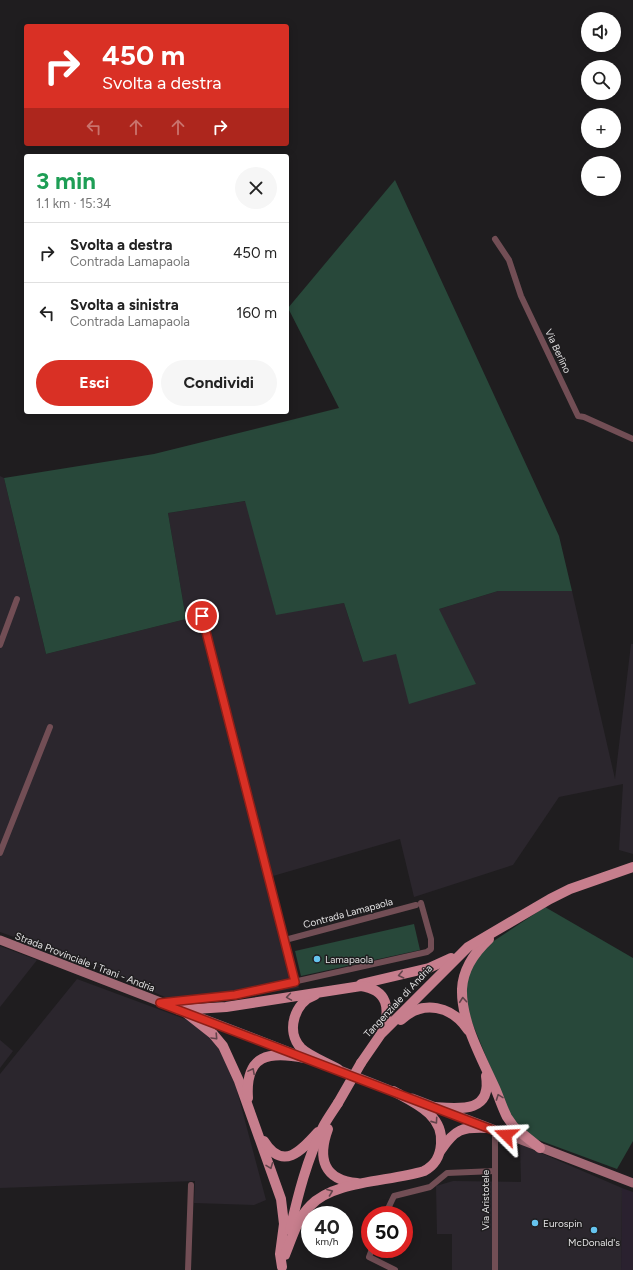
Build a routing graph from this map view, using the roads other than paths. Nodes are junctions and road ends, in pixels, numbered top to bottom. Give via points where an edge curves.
1 (495, 239) dead end
2 (633, 439) edge
3 (17, 599) dead end
4 (202, 616) dead end
5 (0, 645) edge
6 (50, 727) dead end
7 (0, 853) edge
8 (633, 867) edge
9 (509, 922) junction
10 (0, 940) edge
11 (285, 940) junction
12 (463, 951) junction
13 (295, 982) junction
14 (340, 988) junction
15 (327, 990) junction
16 (160, 1003) junction
17 (182, 1011) junction
18 (381, 1034) junction
19 (473, 1037) junction
20 (370, 1049) junction
21 (305, 1058) junction
22 (485, 1068) junction
23 (338, 1069) junction
24 (393, 1091) junction
25 (336, 1107) junction
26 (434, 1107) junction
27 (249, 1108) junction
28 (323, 1126) junction
29 (257, 1129) junction
30 (491, 1129) junction
31 (540, 1148) junction
32 (441, 1150) junction
33 (495, 1171) junction
34 (361, 1183) junction
35 (633, 1183) edge
36 (191, 1185) dead end
37 (389, 1206) edge
38 (285, 1255) junction
39 (371, 1258) edge
40 (282, 1269) edge
41 (188, 1270) edge
42 (395, 1270) edge
43 (495, 1270) edge

1 - 2 street, Via Berlino via 509,260 521,296 578,416
3 - 5 street
4 - 11 street
6 - 7 street
8 - 9 main road, Tangenziale di Andria via 570,889
9 - 12 main road, Tangenziale di Andria
19 -> 9 main road via 463,1005 462,988 465,974 471,958 481,946
10 - 16 main road, Strada Provinciale 1 Trani - Andria
11 - 13 street
11 - 13 street, Contrada Lamapaola via 418,904 431,939 431,949 427,952
12 -> 14 main road via 429,968
12 - 18 main road, Tangenziale di Andria
13 - 16 street, Contrada Lamapaola via 235,995
14 - 15 main road
14 - 18 main road via 373,987 381,993 386,1015
15 -> 17 main road via 226,1007
15 - 23 main road via 301,1004 293,1026 300,1047
16 - 17 main road, Strada Provinciale 1 Trani - Andria
17 - 21 main road, Strada Provinciale 1 Trani - Andria
17 -> 27 main road via 213,1034 223,1046
18 - 20 main road, Tangenziale di Andria
19 - 20 main road via 452,1013 441,1008 426,1007 407,1014
19 - 22 main road
20 - 25 main road, Tangenziale di Andria, bridge
21 - 23 main road, Strada Provinciale 1 Trani - Andria
27 -> 21 main road via 248,1079 254,1066 262,1059 278,1054
22 - 26 main road via 488,1086 477,1104 463,1108
31 -> 22 main road via 510,1122
23 - 24 main road, Strada Provinciale 1 Trani - Andria
24 - 26 main road, Strada Provinciale 1 Trani - Andria
24 -> 32 main road via 425,1109 433,1117 442,1135
25 - 28 main road, Tangenziale di Andria
25 - 34 main road via 324,1146 325,1164 339,1179
26 - 30 main road, Strada Provinciale 1 Trani - Andria
27 - 29 main road
28 - 29 main road via 305,1147 289,1157 274,1153
28 - 38 main road, Tangenziale di Andria via 302,1186
29 -> 40 main road via 284,1213 284,1235 280,1254
30 - 31 main road, Strada Provinciale 1 Trani - Andria
30 - 32 main road via 471,1127 460,1130 449,1138
30 - 33 street, Via Aristotele
31 - 35 main road, Strada Provinciale 1 Trani - Andria
32 - 34 main road via 438,1158 424,1171
33 - 37 street via 447,1173 430,1186 394,1196
33 - 43 street, Via Aristotele
38 -> 34 main road via 295,1229 309,1206 329,1192
36 - 41 street
38 - 40 main road, Tangenziale di Andria
39 - 42 street

